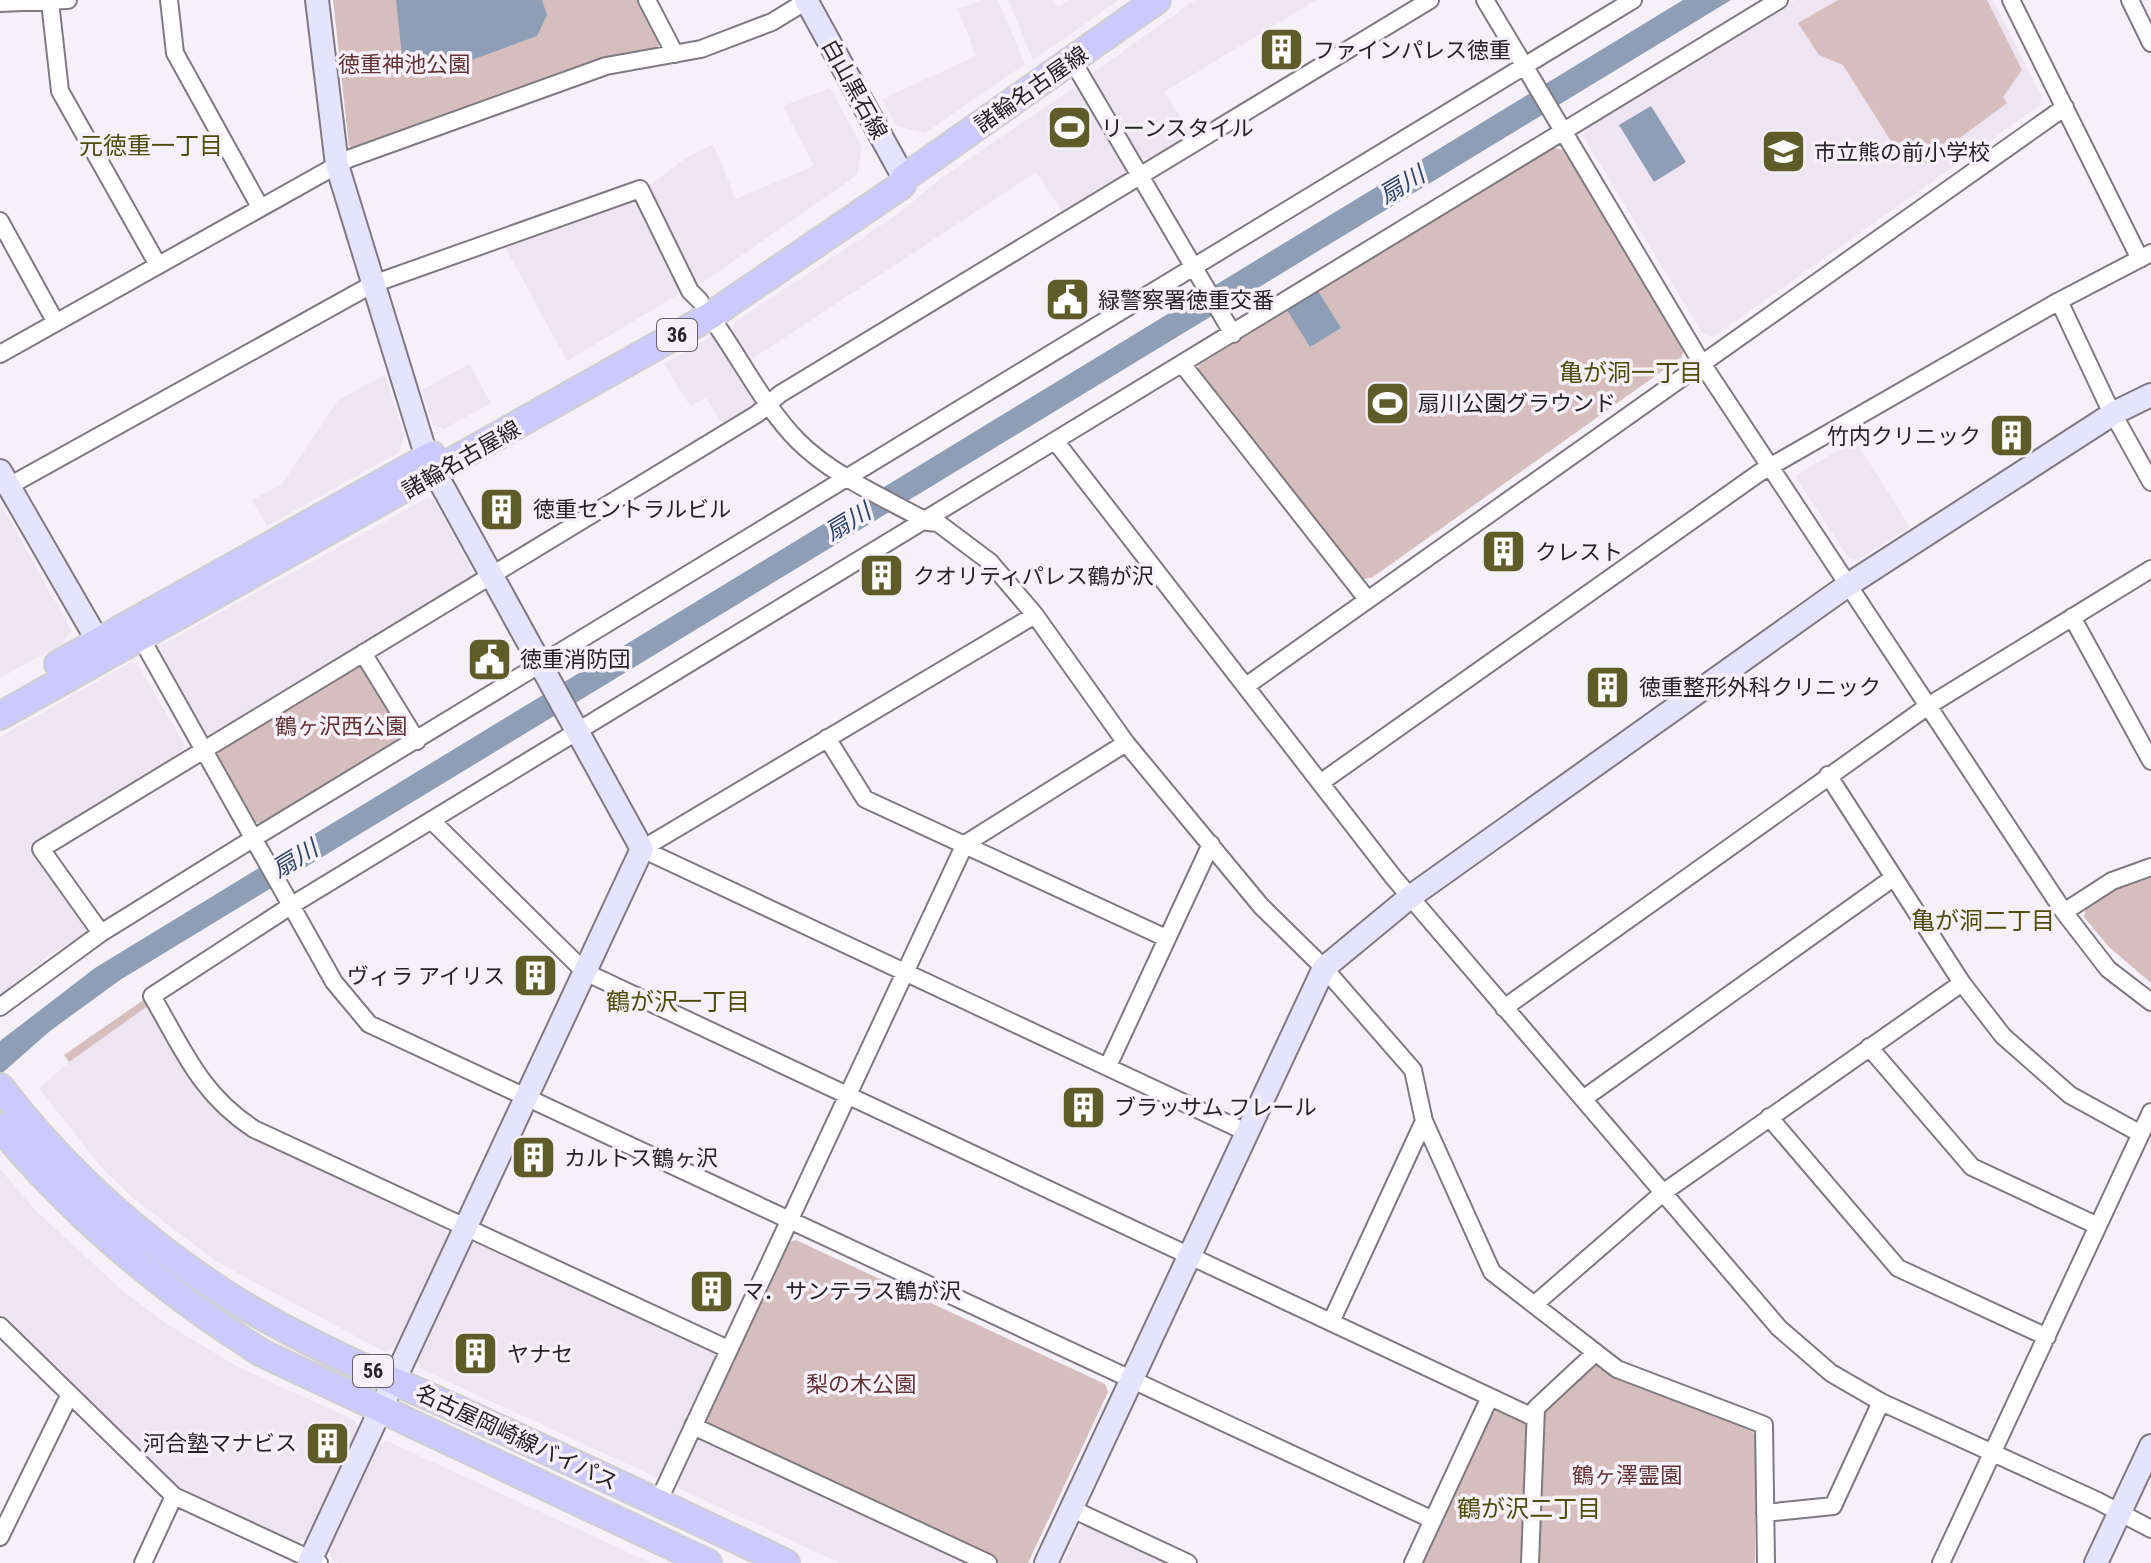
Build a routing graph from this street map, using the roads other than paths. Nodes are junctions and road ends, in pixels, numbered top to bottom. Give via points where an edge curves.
1 (68, 0) edge
2 (169, 0) edge
3 (317, 0) edge
4 (647, 0) edge
5 (807, 0) edge
6 (1157, 0) edge
7 (1430, 0) edge
8 (1485, 0) edge
9 (1633, 0) edge
10 (1779, 0) edge
11 (2011, 0) edge
12 (2130, 0) edge
13 (50, 2) edge
14 (0, 3) edge
15 (2151, 43) edge
16 (675, 54) junction
17 (1072, 60) junction
18 (1525, 67) junction
19 (2065, 107) junction
20 (1564, 133) junction
21 (337, 165) junction
22 (1141, 173) junction
23 (904, 178) junction
24 (260, 207) junction
25 (0, 221) edge
26 (2146, 256) edge
27 (158, 265) junction
28 (1197, 267) junction
29 (373, 284) junction
30 (2059, 301) junction
31 (705, 308) junction
32 (55, 321) junction
33 (1233, 334) junction
34 (0, 354) edge
35 (1701, 362) junction
36 (1183, 365) junction
37 (2151, 395) edge
38 (767, 404) junction
39 (2114, 413) junction
40 (1056, 442) junction
41 (431, 466) junction
42 (1770, 466) junction
43 (849, 477) junction
44 (5, 479) edge
45 (2151, 482) edge
46 (928, 522) junction
47 (2151, 569) edge
48 (490, 575) junction
49 (1848, 585) junction
50 (1367, 599) junction
51 (1035, 615) junction
52 (2072, 617) junction
53 (141, 638) junction
54 (98, 641) junction
55 (363, 653) junction
56 (546, 675) junction
57 (1246, 686) junction
58 (0, 698) edge
59 (1928, 706) junction
60 (0, 716) edge
61 (572, 723) junction
62 (827, 738) junction
63 (417, 741) junction
64 (1126, 743) junction
65 (203, 749) junction
66 (2151, 761) edge
67 (1828, 775) junction
68 (1320, 783) junction
69 (432, 821) junction
70 (254, 838) junction
71 (965, 844) junction
72 (1211, 844) junction
73 (642, 849) junction
74 (2151, 867) edge
75 (1893, 878) junction
76 (1410, 897) junction
77 (292, 905) junction
78 (2064, 912) junction
79 (101, 933) junction
80 (1166, 938) junction
81 (1324, 968) junction
82 (585, 972) junction
83 (904, 973) junction
84 (1962, 983) junction
85 (2151, 1002) edge
86 (0, 1007) edge
87 (1504, 1008) junction
88 (1869, 1047) junction
89 (1108, 1066) junction
90 (6, 1094) edge
91 (847, 1096) junction
92 (1583, 1099) junction
93 (526, 1100) junction
94 (2151, 1112) edge
95 (1769, 1117) junction
96 (1424, 1121) junction
97 (0, 1127) edge
98 (1246, 1132) junction
99 (2141, 1134) junction
100 (1664, 1192) junction
101 (788, 1220) junction
102 (2098, 1226) junction
103 (465, 1228) junction
104 (1190, 1255) junction
105 (1535, 1304) junction
106 (1331, 1322) junction
107 (0, 1326) edge
108 (2047, 1337) junction
109 (728, 1349) junction
110 (1594, 1354) junction
111 (393, 1380) junction
112 (1131, 1381) junction
113 (70, 1394) junction
114 (1490, 1397) junction
115 (1881, 1402) junction
116 (380, 1409) junction
117 (1535, 1418) junction
118 (693, 1426) junction
119 (2151, 1446) edge
120 (1992, 1453) junction
121 (174, 1496) junction
122 (658, 1502) junction
123 (1072, 1509) junction
124 (2121, 1512) junction
125 (1765, 1513) junction
126 (1433, 1520) junction
127 (2151, 1529) edge
128 (0, 1537) edge
129 (313, 1562) edge
130 (143, 1563) edge
131 (708, 1563) edge
132 (786, 1563) edge
133 (988, 1563) edge
134 (1046, 1563) edge
135 (1188, 1563) edge
136 (1413, 1563) edge
137 (1530, 1563) edge
138 (1766, 1563) edge
139 (1941, 1563) edge
140 (2096, 1563) edge

1 - 13 street
2 - 24 street via 175,53
3 - 21 street
4 - 16 street
5 - 16 street via 772,22
5 - 23 street, 白山黒石線
6 - 17 main road, 諸輪名古屋線 / 36
7 - 22 street
8 - 18 street
9 - 18 street
10 - 20 street
11 - 19 street
12 - 15 street
13 - 14 street
13 - 27 street via 60,91
16 - 21 street via 606,66
17 - 22 street
17 - 23 main road, 諸輪名古屋線 / 36
18 - 20 street
18 - 28 street
19 - 26 street
19 - 35 street
20 - 33 street
20 - 35 street
21 - 24 street
21 - 29 street
22 - 28 street
22 - 38 street
23 - 31 main road, 諸輪名古屋線 / 36 via 892,174
24 - 27 street
25 - 32 street
26 - 30 street
27 - 32 street
28 - 33 street
28 - 43 street
29 - 31 street via 640,189 690,291
29 - 41 street
29 - 44 street
30 - 39 street
30 - 42 street
31 - 38 street
31 - 41 main road, 諸輪名古屋線 / 36
32 - 34 street
33 - 36 street
35 - 42 street
35 - 50 street
36 - 40 street
36 - 50 street
37 - 39 street
38 - 43 street via 799,442
38 - 48 street
39 - 45 street
39 - 49 street
40 - 46 street
40 - 57 street
41 - 48 street
41 - 53 main road, 諸輪名古屋線 / 36
41 - 54 main road, 諸輪名古屋線 / 36
42 - 49 street
42 - 68 street
43 - 46 street
43 - 56 street
44 - 54 street
46 - 51 street via 938,523 990,562
46 - 61 street
47 - 52 street
48 - 55 street
48 - 56 street
49 - 59 street
49 - 76 street
50 - 57 street
51 - 62 street
51 - 64 street
52 - 59 street
52 - 66 street
53 - 60 main road, 諸輪名古屋線 / 36
53 - 65 street
54 - 58 main road, 諸輪名古屋線 / 36
55 - 63 street
55 - 65 street
56 - 61 street
56 - 63 street
57 - 68 street
59 - 67 street
59 - 78 street
61 - 69 street
61 - 73 street
62 - 71 street via 865,799
62 - 73 street
63 - 70 street
64 - 71 street
64 - 72 street
65 - 70 street
65 - 79 street via 41,849
67 - 75 street
67 - 87 street
68 - 76 street
69 - 77 street
69 - 82 street
70 - 77 street
70 - 79 street
71 - 80 street
71 - 83 street
72 - 80 street
72 - 81 street via 1261,906
73 - 82 street
73 - 83 street
74 - 78 street via 2112,881
75 - 84 street
75 - 92 street
76 - 81 street
76 - 87 street
77 - 93 street via 334,982 369,1024
77 - 103 street via 152,996 204,1086 224,1109 276,1140
78 - 85 street via 2108,969
79 - 86 street
80 - 89 street
81 - 96 street via 1413,1070
81 - 98 street
82 - 91 street
82 - 93 street
83 - 89 street
83 - 91 street
84 - 88 street
84 - 99 street via 2035,1067 2070,1095
87 - 92 street
88 - 95 street
88 - 102 street via 1972,1167
89 - 98 street
90 - 111 main road, 名古屋岡崎線バイパス / 56 via 55,1153 159,1246 243,1305
91 - 101 street
91 - 104 street
92 - 100 street
93 - 101 street
93 - 103 street
94 - 99 street
95 - 100 street
95 - 108 street via 1898,1268
96 - 105 street via 1492,1272
96 - 106 street
97 - 116 main road, 名古屋岡崎線バイパス / 56 via 37,1172 115,1246 200,1314 262,1353
98 - 104 street
99 - 102 street
100 - 105 street
100 - 115 street via 1779,1328 1831,1373
101 - 109 street
101 - 112 street
102 - 108 street
103 - 109 street
103 - 111 street
104 - 106 street
104 - 112 street
105 - 110 street
106 - 114 street
107 - 113 street
108 - 120 street
109 - 118 street
110 - 117 street via 1536,1408
110 - 125 street via 1617,1369 1764,1425
111 - 116 street
111 - 122 main road, 名古屋岡崎線バイパス / 56
112 - 123 street
112 - 126 street
113 - 121 street
113 - 128 street
114 - 117 street
114 - 126 street
115 - 120 street
115 - 125 street via 1833,1506
116 - 129 street
116 - 131 main road, 名古屋岡崎線バイパス / 56
117 - 137 street
118 - 122 street
118 - 133 street
119 - 124 street
120 - 124 street
120 - 139 street
121 - 129 street
121 - 130 street
122 - 132 main road, 名古屋岡崎線バイパス / 56
123 - 134 street
123 - 135 street
124 - 127 street
124 - 140 street
125 - 138 street
126 - 136 street

